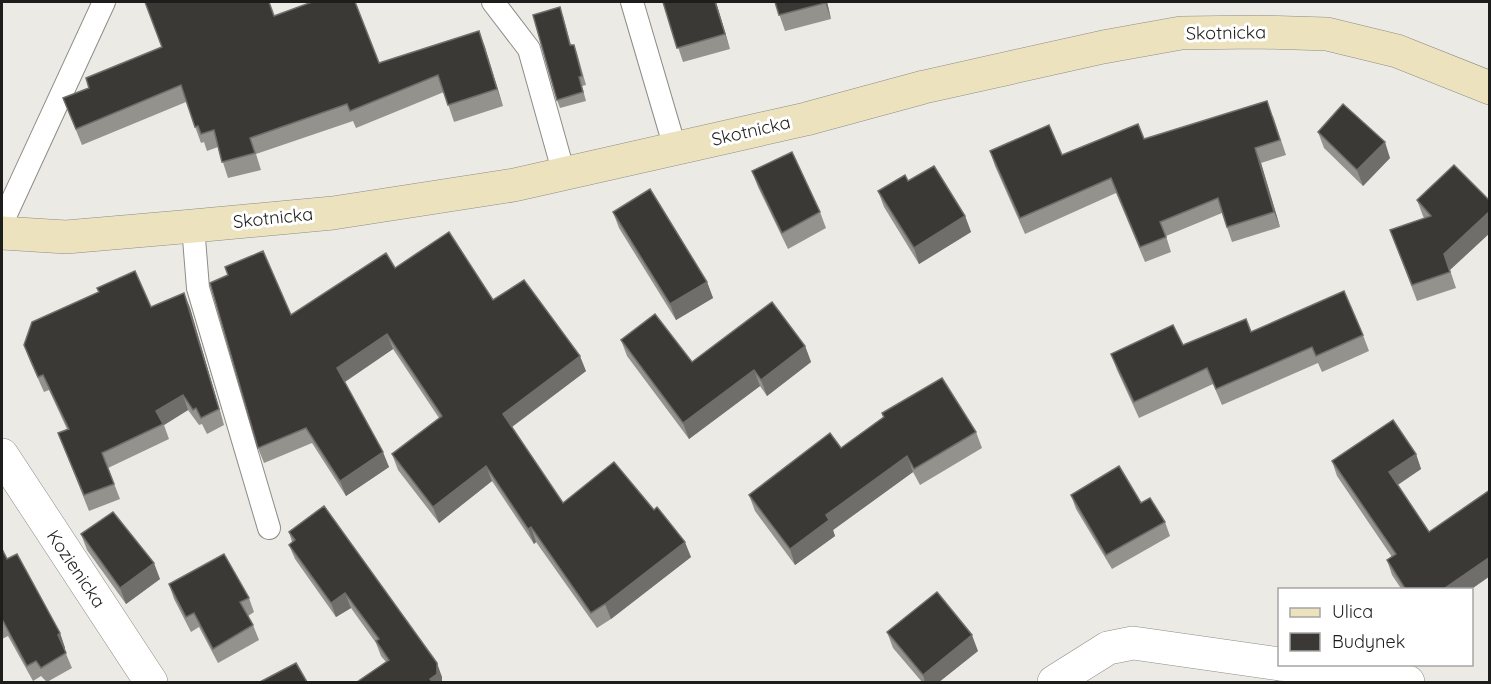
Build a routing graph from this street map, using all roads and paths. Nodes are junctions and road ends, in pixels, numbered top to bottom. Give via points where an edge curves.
1 (104, 2) edge
2 (493, 2) edge
3 (632, 2) edge
4 (1488, 82) edge
5 (675, 148) junction
6 (564, 174) junction
7 (2, 223) edge
8 (193, 226) junction
9 (2, 233) edge
10 (2, 455) edge
11 (269, 528) dead end
12 (1278, 664) edge
13 (1294, 666) edge
14 (151, 682) edge
15 (1054, 682) edge
16 (1408, 682) edge

1 - 7 lane
2 - 6 lane via 529,49
3 - 5 lane
4 - 5 main road, Skotnicka via 1397,51 1327,34 1181,33 934,85
5 - 6 main road, Skotnicka
6 - 8 main road, Skotnicka via 333,213
8 - 9 main road, Skotnicka via 66,237
8 - 11 lane via 198,288
10 - 14 street, Kozienicka
12 - 15 street via 1133,643 1108,648
13 - 16 street

